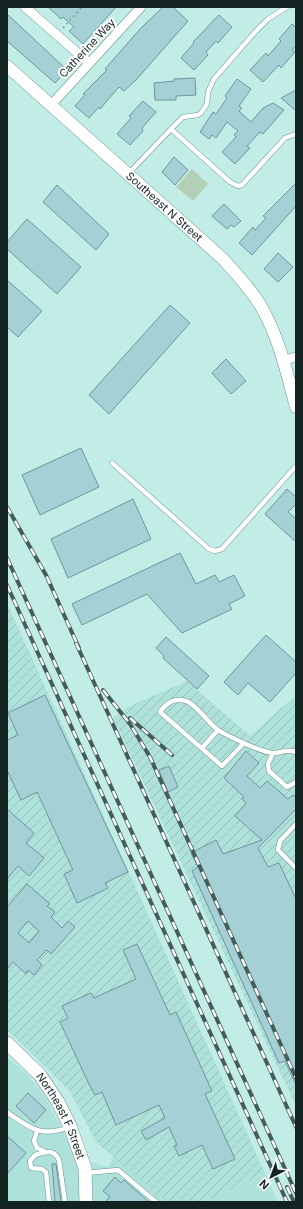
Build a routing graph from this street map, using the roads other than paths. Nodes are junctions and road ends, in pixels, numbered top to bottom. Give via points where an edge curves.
1 (25, 7) edge
2 (141, 7) edge
3 (287, 7) edge
4 (89, 63) junction
5 (7, 66) edge
6 (51, 105) junction
7 (171, 128) junction
8 (296, 134) edge
9 (128, 174) junction
10 (296, 357) edge
11 (284, 360) junction
12 (296, 407) edge
13 (112, 463) dead end
14 (296, 466) edge
15 (218, 730) junction
16 (244, 743) junction
17 (202, 748) junction
18 (296, 752) edge
19 (273, 753) junction
20 (296, 782) edge
21 (296, 824) edge
22 (296, 868) edge
23 (7, 1043) edge
24 (7, 1112) edge
25 (70, 1126) junction
26 (37, 1131) junction
27 (48, 1151) junction
28 (85, 1173) junction
29 (49, 1202) edge
30 (65, 1202) edge
31 (86, 1202) edge
32 (156, 1202) edge

1 - 4 street
2 - 4 street, Catherine Way
3 - 7 lane via 255,32 214,79 201,113 183,117
4 - 6 street, Catherine Way
5 - 6 street, Southeast N Street
6 - 9 street, Southeast N Street
7 - 8 lane via 230,182 238,186 242,185 285,138
7 - 9 lane
9 - 11 street, Southeast N Street via 223,259 245,283 263,309
10 - 11 street
11 - 12 street, Southeast N Street
13 - 14 lane via 209,549 215,551 222,549
15 - 16 lane
15 - 17 lane
15 - 17 lane via 188,702 176,700 166,704 160,712
16 - 17 lane via 222,766
16 - 19 lane
18 - 19 lane via 288,749
19 - 20 lane via 268,764 269,771 287,787
21 - 22 lane via 280,841 278,850
23 - 25 main road, Northeast F Street via 40,1075
24 - 26 lane
25 - 26 lane via 48,1132
25 - 28 main road, Northeast F Street
26 - 27 lane via 34,1141 37,1148
27 - 29 lane via 34,1155 30,1161 31,1168 46,1172
27 - 30 lane via 56,1154 60,1160
28 - 31 main road, Northeast F Street
28 - 32 lane via 118,1170

